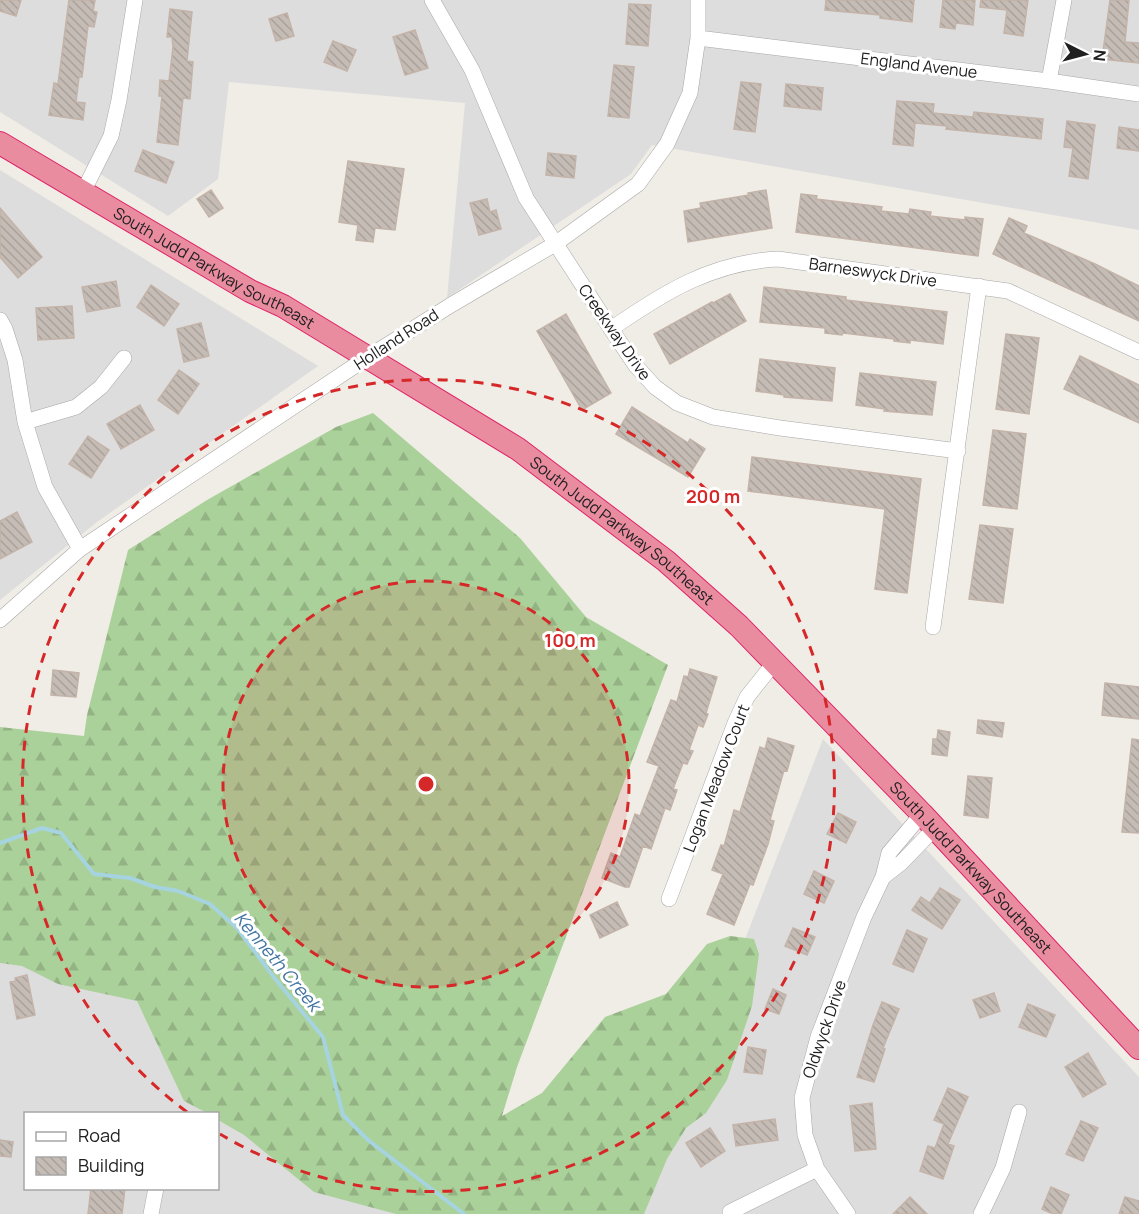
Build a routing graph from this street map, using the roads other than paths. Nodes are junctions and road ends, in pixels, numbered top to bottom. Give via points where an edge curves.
1 (135, 0) edge
2 (432, 0) edge
3 (698, 0) edge
4 (1064, 0) edge
5 (698, 38) junction
6 (1049, 81) junction
7 (1139, 94) edge
8 (0, 143) edge
9 (83, 192) junction
10 (555, 244) junction
11 (979, 286) junction
12 (0, 320) edge
13 (611, 329) junction
14 (1139, 352) edge
15 (368, 357) junction
16 (124, 358) dead end
17 (25, 422) junction
18 (958, 451) junction
19 (80, 549) junction
20 (0, 620) edge
21 (933, 627) dead end
22 (774, 663) junction
23 (929, 821) junction
24 (669, 899) dead end
25 (1139, 1048) edge
26 (1020, 1112) dead end
27 (817, 1169) junction
28 (156, 1190) edge
29 (730, 1212) dead end
30 (151, 1214) edge
31 (848, 1214) edge
32 (981, 1214) edge

1 - 9 street via 111,136
2 - 10 street, Creekway Drive via 472,70 526,198
3 - 5 street, Holland Road
4 - 6 street
5 - 6 street, England Avenue
5 - 10 street, Holland Road via 690,93 667,144 638,184
6 - 7 street, England Avenue
8 - 9 highway, South Judd Parkway Southeast
9 - 15 highway, South Judd Parkway Southeast
10 - 13 street, Creekway Drive
10 - 15 street, Holland Road
11 - 13 street, Barneswyck Drive via 778,259 753,260 670,290
11 - 14 street, Barneswyck Drive via 1008,291
11 - 18 street
12 - 17 street via 15,360
13 - 18 street, Creekway Drive via 655,387 677,403 713,417
15 - 19 street, Holland Road
15 - 22 highway, South Judd Parkway Southeast via 518,449 666,561
16 - 17 street via 101,387 76,407
17 - 19 street via 45,487
18 - 21 street
19 - 20 street, Holland Road
22 - 23 highway, South Judd Parkway Southeast
22 - 24 street, Logan Meadow Court via 747,697 735,723
23 - 25 highway, South Judd Parkway Southeast
23 - 27 street, Oldwyck Drive via 889,853 883,877 818,1037 802,1098 805,1135
26 - 32 street via 1002,1168
27 - 29 street
27 - 31 street, Oldwyck Drive
28 - 30 street

